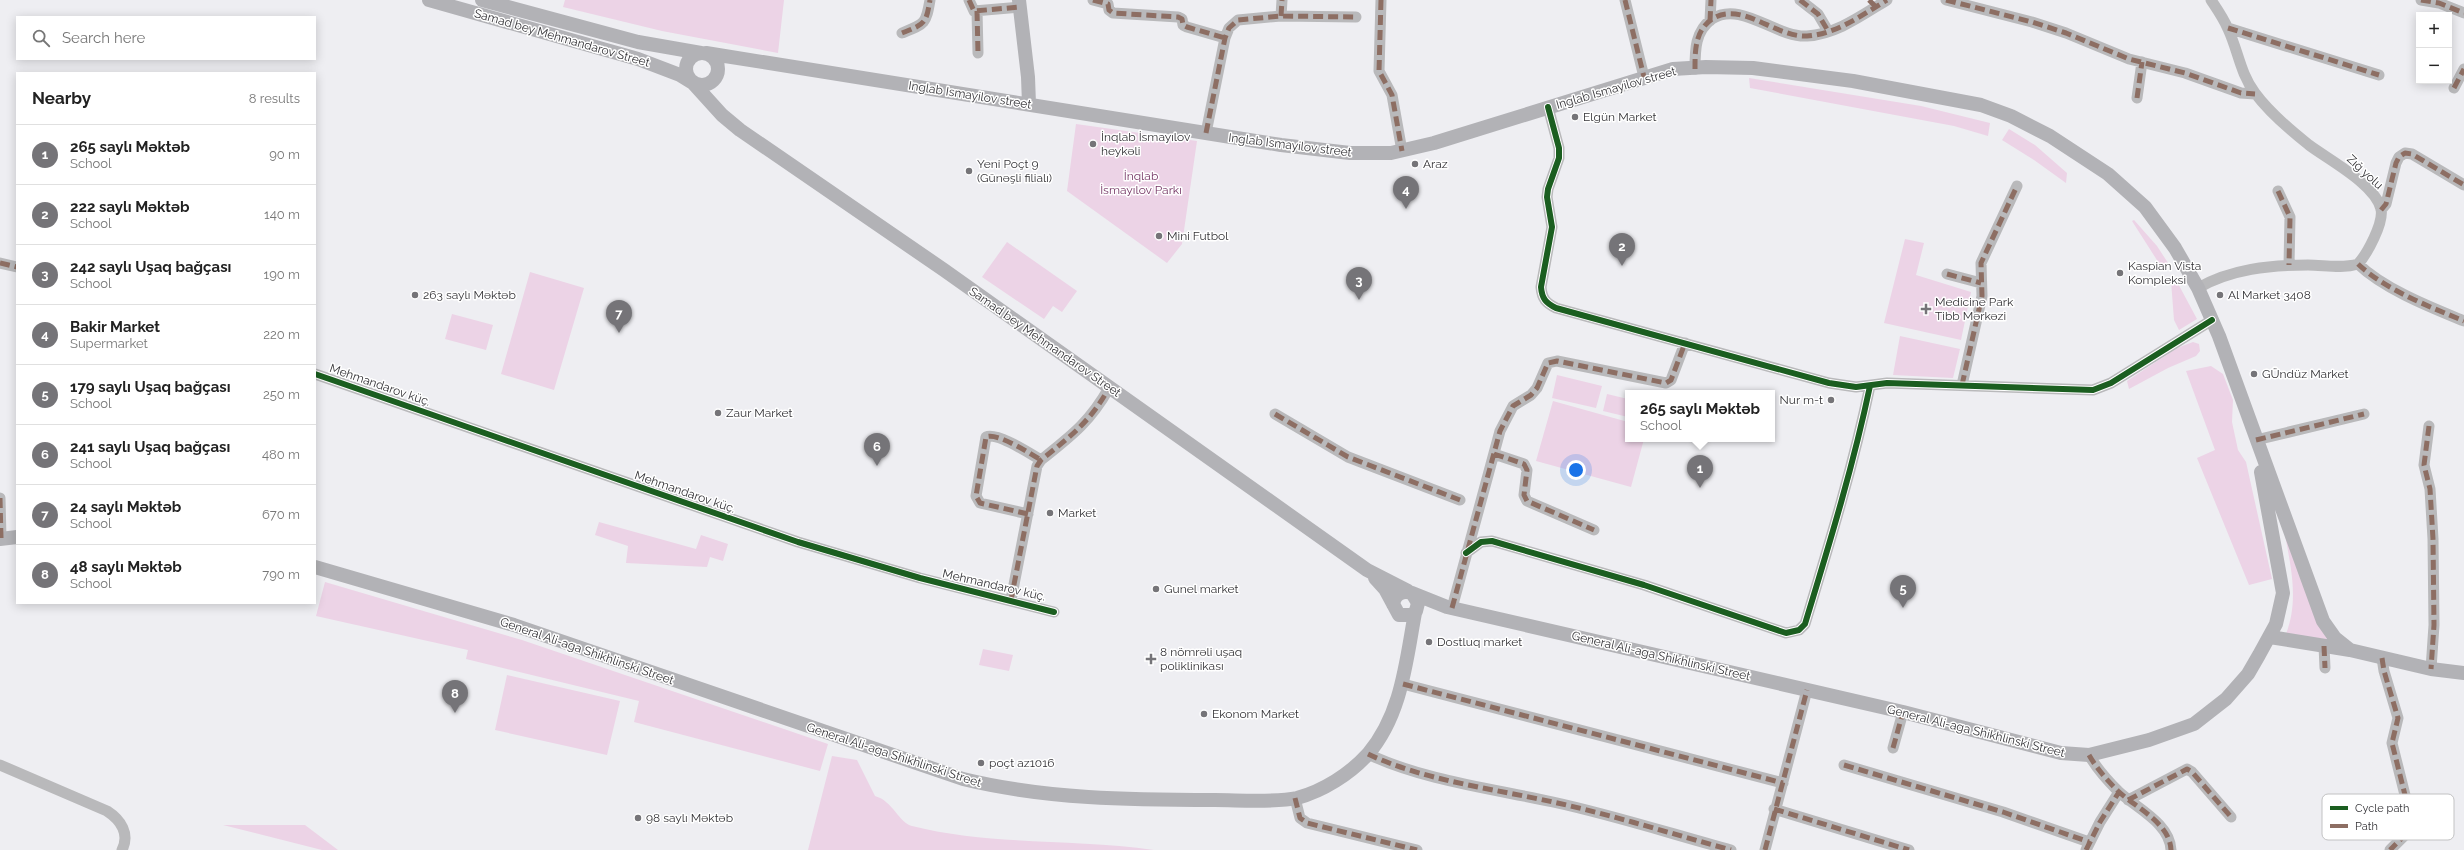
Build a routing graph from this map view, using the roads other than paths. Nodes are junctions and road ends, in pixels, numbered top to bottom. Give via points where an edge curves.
1 (429, 0) edge
2 (482, 0) edge
3 (930, 0) edge
4 (969, 0) edge
5 (1093, 0) edge
6 (1282, 0) edge
7 (1381, 0) edge
8 (1625, 0) edge
9 (1711, 0) edge
10 (1800, 0) edge
11 (1887, 0) edge
12 (1946, 0) edge
13 (2211, 0) edge
14 (2421, 0) edge
15 (1873, 3) edge
16 (1019, 4) edge
17 (977, 11) junction
18 (2464, 13) edge
19 (1281, 16) junction
20 (1356, 17) dead end
21 (1710, 21) junction
22 (2228, 28) junction
23 (1828, 31) junction
24 (902, 33) dead end
25 (1225, 38) junction
26 (703, 53) junction
27 (978, 53) dead end
28 (760, 60) junction
29 (2142, 62) junction
30 (1695, 69) junction
31 (2464, 69) edge
32 (2379, 74) dead end
33 (716, 76) junction
34 (1644, 77) junction
35 (693, 83) junction
36 (2454, 88) dead end
37 (2255, 94) junction
38 (2136, 98) dead end
39 (1029, 104) junction
40 (1548, 107) junction
41 (722, 115) junction
42 (1206, 133) junction
43 (1402, 151) junction
44 (2464, 185) edge
45 (2017, 186) dead end
46 (2278, 191) dead end
47 (2381, 210) junction
48 (0, 263) edge
49 (2358, 264) junction
50 (2289, 265) junction
51 (16, 267) edge
52 (1947, 274) dead end
53 (1981, 283) junction
54 (2198, 288) junction
55 (2212, 320) junction
56 (2464, 321) edge
57 (1685, 343) junction
58 (316, 374) edge
59 (1962, 385) junction
60 (1870, 386) junction
61 (1110, 388) junction
62 (1275, 414) dead end
63 (2364, 414) dead end
64 (2429, 426) dead end
65 (2256, 440) junction
66 (1494, 454) junction
67 (1041, 460) junction
68 (0, 498) edge
69 (1460, 500) dead end
70 (1028, 514) junction
71 (1594, 530) dead end
72 (16, 537) edge
73 (1, 538) edge
74 (1466, 553) junction
75 (316, 567) edge
76 (1367, 570) junction
77 (1410, 592) junction
78 (1011, 600) junction
79 (1449, 607) junction
80 (1394, 608) junction
81 (1054, 612) dead end
82 (1416, 612) junction
83 (2270, 637) junction
84 (2324, 646) junction
85 (1409, 647) junction
86 (2350, 650) junction
87 (2382, 658) junction
88 (2325, 668) dead end
89 (2431, 669) junction
90 (2464, 673) edge
91 (1403, 684) junction
92 (1807, 690) junction
93 (1903, 712) junction
94 (1893, 748) dead end
95 (1368, 754) junction
96 (2089, 755) junction
97 (0, 765) edge
98 (1844, 765) dead end
99 (1783, 783) junction
100 (2119, 792) junction
101 (2405, 794) edge
102 (1295, 798) junction
103 (2128, 800) junction
104 (1774, 809) junction
105 (2231, 817) dead end
106 (2400, 840) edge
107 (2088, 846) edge
108 (122, 850) edge
109 (1417, 850) edge
110 (1731, 850) edge
111 (1765, 850) edge
112 (1909, 850) edge
113 (2171, 850) edge
114 (2390, 850) edge

1 - 35 main road, Samad bey Mehmandarov Street via 638,59
2 - 26 main road, Samad bey Mehmandarov Street via 638,42
3 - 24 street via 926,21
4 - 17 street via 971,7
5 - 25 street via 1108,4 1109,10 1113,13 1178,17 1182,19 1184,26
6 - 19 street
7 - 43 street via 1380,71 1392,95
8 - 34 street
9 - 21 street
10 - 23 street via 1818,14
11 - 15 street
12 - 29 street via 2032,22
13 - 22 street, Zığ yolu
14 - 18 street via 2439,3
15 - 23 street via 1859,19
16 - 17 street
16 - 39 main road
17 - 27 street
19 - 20 street
19 - 25 street via 1238,20 1228,28
21 - 23 street via 1718,15 1728,13 1797,36
21 - 30 street via 1699,34 1695,48
22 - 32 street
22 - 37 street, Zığ yolu via 2240,66
25 - 42 street
26 - 28 main road, Samad bey Mehmandarov Street
26 - 33 main road via 715,60 718,70
26 - 35 main road via 691,56 686,65 686,75
28 - 33 main road via 730,66
28 - 39 main road, Inglab Ismayilov street
29 - 37 street via 2241,93
29 - 38 street
30 - 34 main road, Inglab Ismayilov street via 1673,69
30 - 54 main road, Inglab Ismayilov street via 1752,68 1853,80 1981,105 2011,116 2079,154 2128,190 2162,228
31 - 36 street
33 - 35 main road via 704,85
33 - 41 main road via 714,92
34 - 40 main road, Inglab Ismayilov street
35 - 41 main road, Samad bey Mehmandarov Street
37 - 47 street, Zığ yolu via 2296,134 2353,176 2374,197
39 - 42 main road, Inglab Ismayilov street
40 - 43 main road, Inglab Ismayilov street
40 - 57 street via 1559,148 1559,158 1547,197 1552,227 1541,288 1542,296 1547,304 1556,308
41 - 61 main road, Samad bey Mehmandarov Street
42 - 43 main road, Inglab Ismayilov street via 1350,153 1378,154
44 - 47 street via 2412,154 2405,153 2396,163 2386,204
45 - 53 street via 1981,263
46 - 50 street via 2290,217
47 - 49 street via 2375,234
48 - 51 street
49 - 50 street
49 - 56 street via 2367,273 2417,300
50 - 54 street via 2224,275
52 - 53 street
53 - 59 street via 1982,296
54 - 55 main road, Inglab Ismayilov street
55 - 59 street via 2111,383 2093,390
55 - 65 main road, Inglab Ismayilov street
57 - 60 street via 1829,383 1856,387
57 - 66 street via 1671,380 1666,383 1557,361 1548,363 1537,388 1513,406 1500,431
58 - 78 street, Mehmandarov küç. via 798,542 920,578
59 - 60 street via 1887,383
60 - 74 street via 1857,448 1841,505 1804,624 1799,630 1786,632 1644,585 1492,541 1482,542
61 - 67 street via 1080,430
61 - 76 main road, Samad bey Mehmandarov Street
62 - 69 street via 1348,457
63 - 65 street
64 - 89 street via 2424,464 2430,489 2433,539 2434,625
65 - 83 main road, General Ali-aga Shikhlinski Street via 2283,593 2279,614
65 - 86 main road via 2323,620 2335,638
66 - 71 street via 1524,464 1527,470 1524,495 1527,501
66 - 74 street
67 - 70 street via 1037,466
67 - 70 street via 999,437 986,437 976,496 980,503
68 - 73 street
70 - 78 street
72 - 73 main road
74 - 79 street
75 - 102 main road, General Ali-aga Shikhlinski Street via 514,625 927,768 985,784 1086,798
76 - 77 main road
76 - 80 main road via 1385,589
77 - 79 main road
77 - 80 main road via 1400,593
77 - 82 main road via 1418,599
78 - 81 street, Mehmandarov küç.
79 - 82 main road
79 - 92 main road, General Ali-aga Shikhlinski Street
80 - 82 main road via 1403,617
80 - 85 main road
82 - 85 main road, General Ali-aga Shikhlinski Street
83 - 84 main road
83 - 96 main road, General Ali-aga Shikhlinski Street via 2248,674 2226,699 2202,718 2162,736
84 - 86 main road
84 - 88 street
85 - 91 main road, General Ali-aga Shikhlinski Street
86 - 87 main road
87 - 89 main road
87 - 101 street via 2398,718 2392,743
89 - 90 main road
91 - 95 main road, General Ali-aga Shikhlinski Street via 1388,722
91 - 99 street
92 - 93 main road, General Ali-aga Shikhlinski Street
92 - 99 street
93 - 94 street
93 - 96 main road, General Ali-aga Shikhlinski Street via 2061,753
95 - 102 main road, General Ali-aga Shikhlinski Street via 1337,780
95 - 110 street via 1382,761 1466,785 1553,802
96 - 100 street via 2100,773
97 - 108 street via 117,817 124,835
98 - 107 street via 2003,812
99 - 104 street
100 - 103 street
100 - 107 street
102 - 109 street via 1300,818 1307,823
103 - 105 street via 2187,769
103 - 113 street via 2166,832 2171,842
104 - 111 street
104 - 112 street
106 - 114 street

